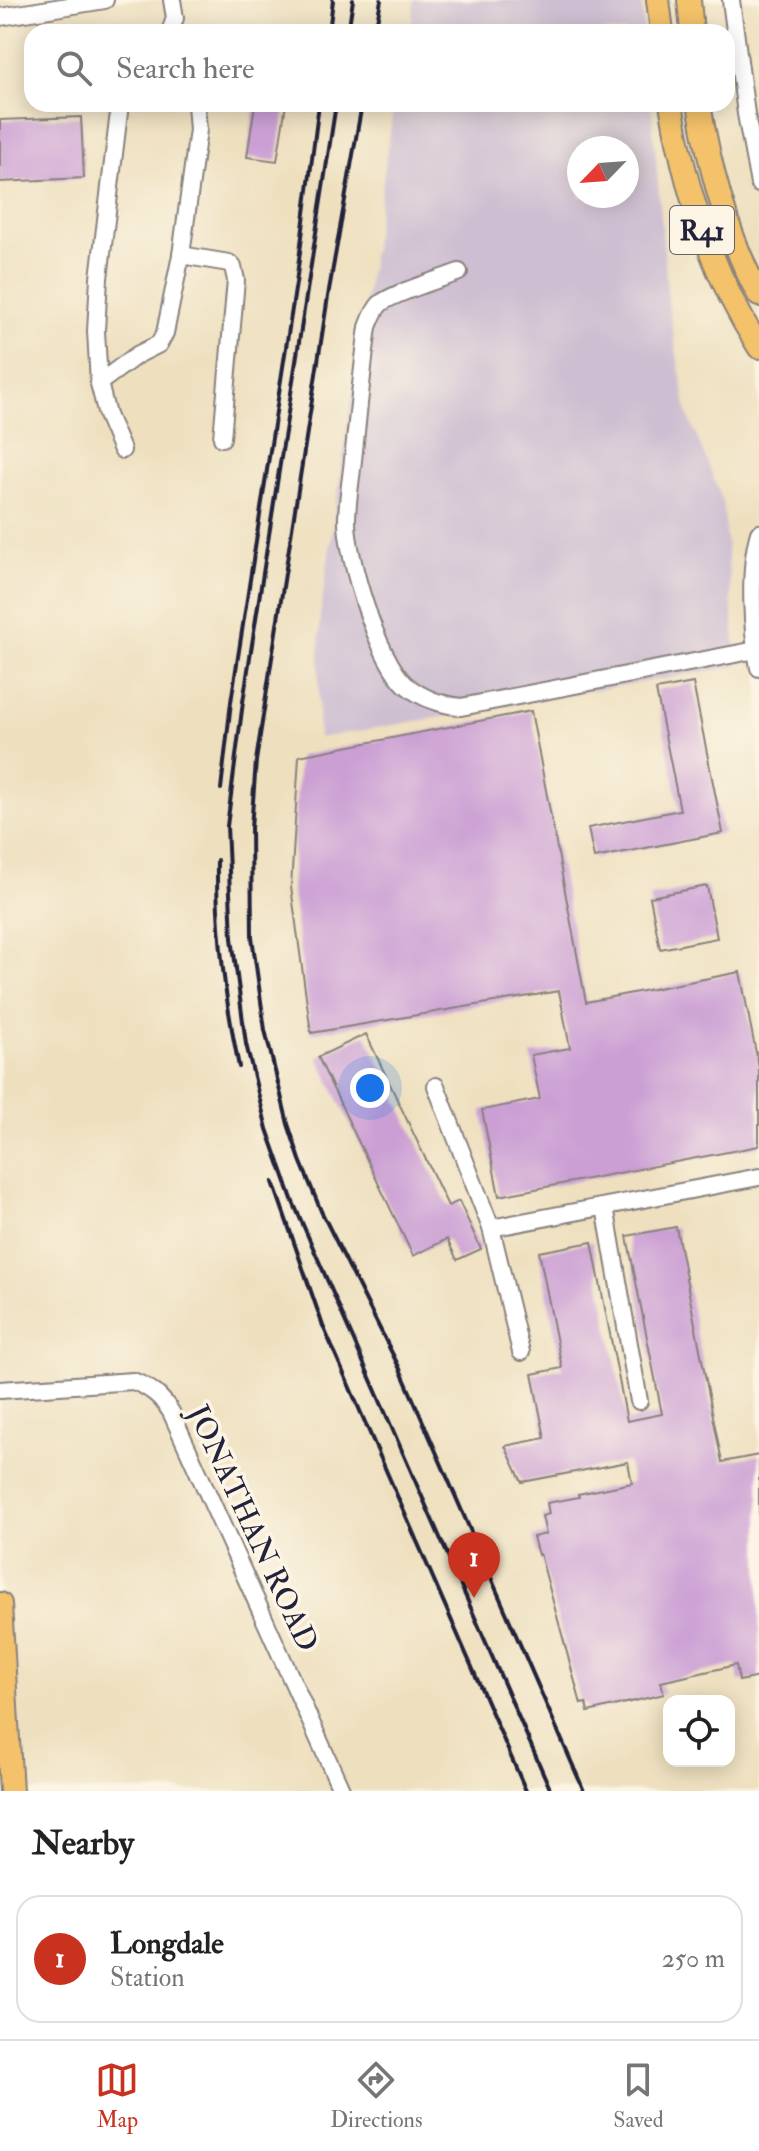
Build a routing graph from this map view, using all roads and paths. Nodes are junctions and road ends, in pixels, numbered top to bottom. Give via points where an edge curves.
1 (105, 0) edge
2 (172, 0) edge
3 (658, 0) edge
4 (689, 0) edge
5 (731, 0) edge
6 (0, 17) edge
7 (173, 24) edge
8 (661, 24) edge
9 (691, 24) edge
10 (734, 24) edge
11 (735, 30) edge
12 (119, 112) edge
13 (197, 112) edge
14 (672, 112) edge
15 (700, 112) edge
16 (759, 184) edge
17 (181, 255) junction
18 (459, 272) dead end
19 (759, 295) edge
20 (759, 347) edge
21 (99, 383) junction
22 (222, 438) dead end
23 (122, 450) dead end
24 (759, 533) edge
25 (756, 603) edge
26 (756, 650) junction
27 (759, 668) edge
28 (436, 1086) dead end
29 (759, 1177) edge
30 (605, 1207) junction
31 (491, 1228) junction
32 (521, 1352) dead end
33 (0, 1390) edge
34 (639, 1401) dead end
35 (0, 1604) edge
36 (7, 1780) edge
37 (342, 1791) edge

1 - 6 street
2 - 7 street
3 - 8 main road
4 - 9 main road
5 - 10 street
11 - 16 street
12 - 21 street via 99,278
13 - 17 street
14 - 20 main road, R41 via 678,151 707,242
15 - 19 main road, R41 via 730,230
17 - 21 street via 159,344
17 - 22 street via 229,263 235,273
18 - 26 street via 391,297 368,327 349,541 368,610 392,668 422,696 461,707
21 - 23 street
24 - 25 street via 753,561
25 - 26 street
26 - 27 street
28 - 31 street
29 - 30 street
30 - 31 street
30 - 34 street
31 - 32 street
33 - 37 street, JONATHAN ROAD via 133,1381 162,1398
35 - 36 main road

